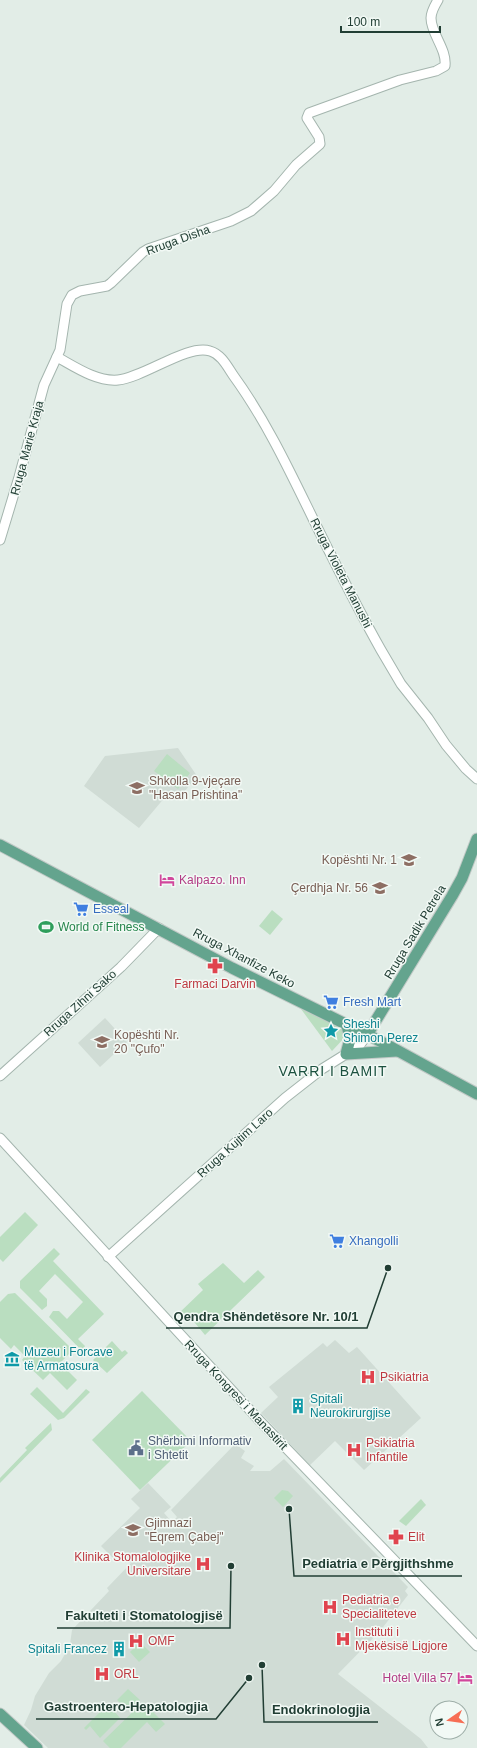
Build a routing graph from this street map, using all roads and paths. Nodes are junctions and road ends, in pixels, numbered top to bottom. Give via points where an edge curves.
1 (438, 0) edge
2 (72, 295) joint
3 (56, 357) junction
4 (1, 533) edge
5 (477, 779) edge
6 (477, 839) edge
7 (0, 845) edge
8 (159, 928) junction
9 (347, 1025) junction
10 (367, 1035) junction
11 (398, 1051) junction
12 (346, 1054) junction
13 (0, 1076) edge
14 (477, 1094) edge
15 (0, 1138) edge
16 (108, 1257) junction
17 (477, 1646) edge
18 (0, 1714) edge
19 (0, 1724) edge
20 (26, 1748) edge
21 (37, 1748) edge

1 - 2 street, Rruga Disha via 431,17 445,57 445,66 309,113 307,118 319,137 320,144 251,210 239,218 148,249 110,284
2 - 3 street, Rruga Marie Kraja via 65,311 62,345
3 - 4 street, Rruga Marie Kraja via 40,396
3 - 5 street, Rruga Violeta Manushi via 90,374 118,380 150,371 194,352 210,351 220,357 266,426 353,598 401,684 446,745
6 - 10 main road, Rruga Sadik Petrela via 452,896
7 - 8 main road, Rruga Xhanfize Keko
8 - 9 main road, Rruga Xhanfize Keko via 232,968
8 - 13 street, Rruga Zihni Sako
9 - 10 main road, Rruga Xhanfize Keko
9 - 12 main road via 350,1039
10 - 11 main road, Rruga Xhanfize Keko
10 - 12 street, Rruga Kujtim Laro via 359,1046
11 - 12 main road
11 - 14 main road, Rruga Xhanfize Keko
12 - 16 street, Rruga Kujtim Laro via 285,1098
15 - 16 street, Rruga Kongresi i Manastirit
16 - 17 street, Rruga Kongresi i Manastirit via 259,1420
18 - 21 main road
19 - 20 main road

